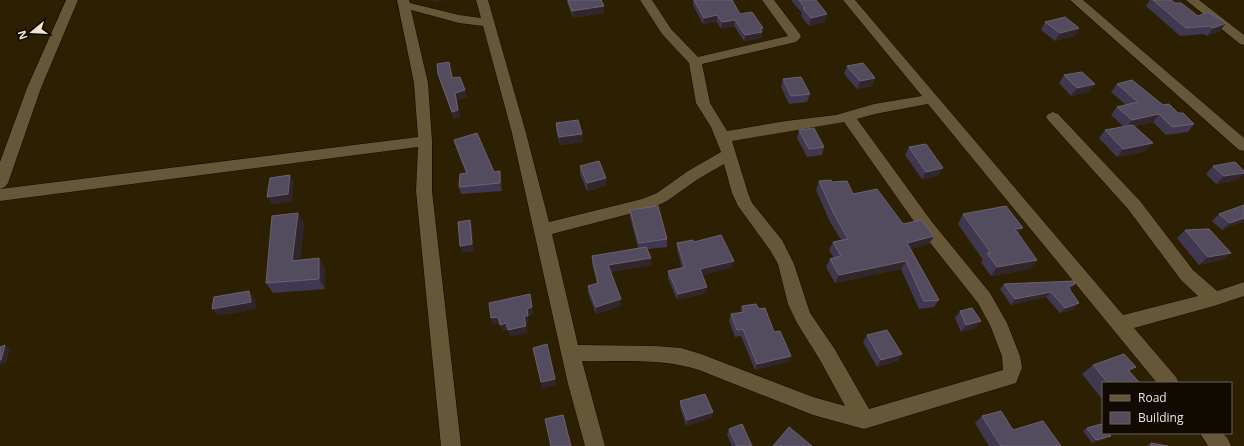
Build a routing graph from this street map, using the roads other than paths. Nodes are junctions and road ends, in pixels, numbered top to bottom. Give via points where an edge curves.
1 (72, 0) edge
2 (482, 0) edge
3 (646, 0) edge
4 (768, 0) edge
5 (1076, 0) edge
6 (1192, 0) edge
7 (854, 1) edge
8 (404, 3) edge
9 (488, 23) junction
10 (1244, 41) edge
11 (695, 62) junction
12 (931, 98) junction
13 (848, 117) junction
14 (1053, 117) dead end
15 (723, 137) junction
16 (425, 141) junction
17 (1244, 146) edge
18 (729, 154) junction
19 (0, 183) edge
20 (0, 195) edge
21 (543, 230) junction
22 (1244, 289) edge
23 (1214, 299) junction
24 (1119, 324) junction
25 (572, 353) junction
26 (1167, 382) edge
27 (864, 420) junction
28 (1211, 434) edge
29 (451, 446) edge
30 (595, 446) edge
31 (1221, 446) edge

1 - 19 street via 34,88
2 - 9 street
3 - 11 street via 666,32
4 - 11 street via 795,37
5 - 17 street
6 - 10 street
7 - 12 street
8 - 9 street via 459,19
8 - 16 street via 420,83
9 - 21 street
11 - 15 street via 703,103
12 - 13 street via 874,108
12 - 24 street
13 - 15 street
13 - 27 street via 926,226 984,298 998,323 1013,368 1009,377
14 - 23 street via 1134,206 1187,275
15 - 18 street
16 - 20 street
16 - 29 street via 424,191
18 - 21 street via 662,197 646,204
18 - 27 street via 746,206 776,245 786,264 803,318 827,354
21 - 25 street
22 - 23 street
23 - 24 street
24 - 26 street
25 - 27 street via 681,356 813,406
25 - 30 street
28 - 31 street

